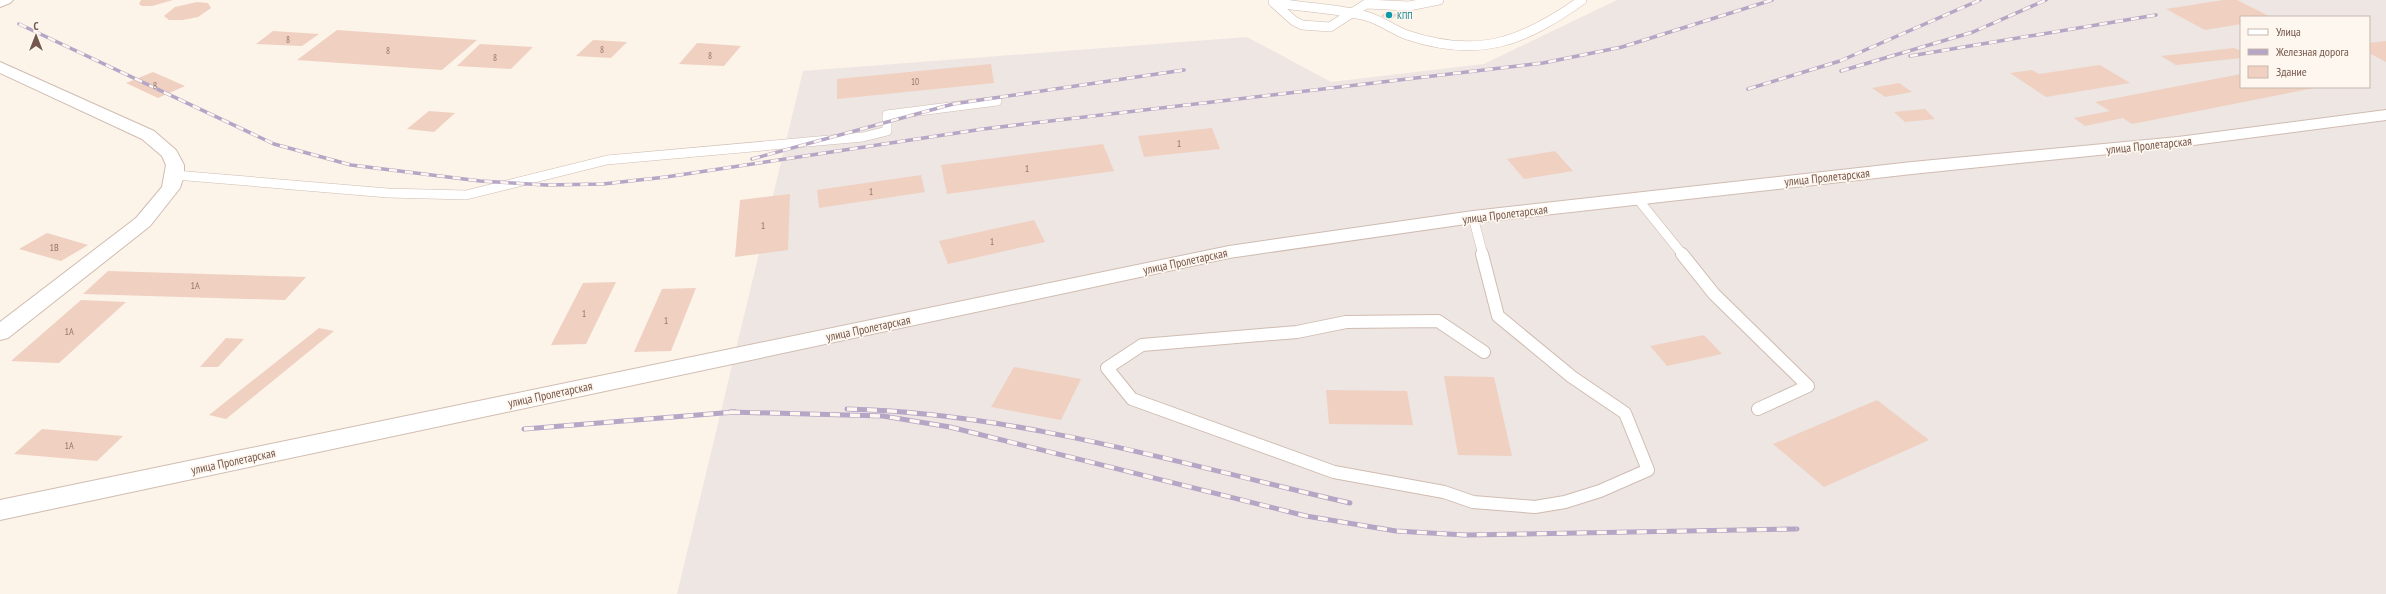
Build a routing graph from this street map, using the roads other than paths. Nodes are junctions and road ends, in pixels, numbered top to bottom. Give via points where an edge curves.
1 (5, 0) edge
2 (1439, 0) edge
3 (1582, 0) edge
4 (1271, 1) edge
5 (0, 2) edge
6 (1353, 13) junction
7 (0, 67) edge
8 (996, 101) dead end
9 (2386, 115) edge
10 (175, 175) junction
11 (1636, 198) junction
12 (1473, 217) junction
13 (0, 333) edge
14 (1484, 352) dead end
15 (1758, 409) dead end
16 (0, 510) edge

1 - 5 street
2 - 6 lane via 1409,6 1366,4
3 - 6 lane via 1553,22 1498,45 1484,47 1454,45 1408,35 1381,21
4 - 6 lane
4 - 6 lane via 1294,21 1312,27 1330,27
7 - 10 street via 148,135 170,154 175,165
8 - 10 lane via 887,115 887,131 863,137 607,160 466,195 388,194
9 - 11 street, улица Пролетарская via 2178,142
10 - 13 street via 171,188 143,222
11 - 12 street, улица Пролетарская
11 - 15 lane via 1714,294 1808,386
12 - 14 lane via 1498,316 1572,376 1625,414 1648,470 1600,491 1565,502 1535,507 1473,502 1444,492 1334,472 1132,399 1107,368 1142,345 1297,332 1346,322 1438,321
12 - 16 street, улица Пролетарская via 1221,253

